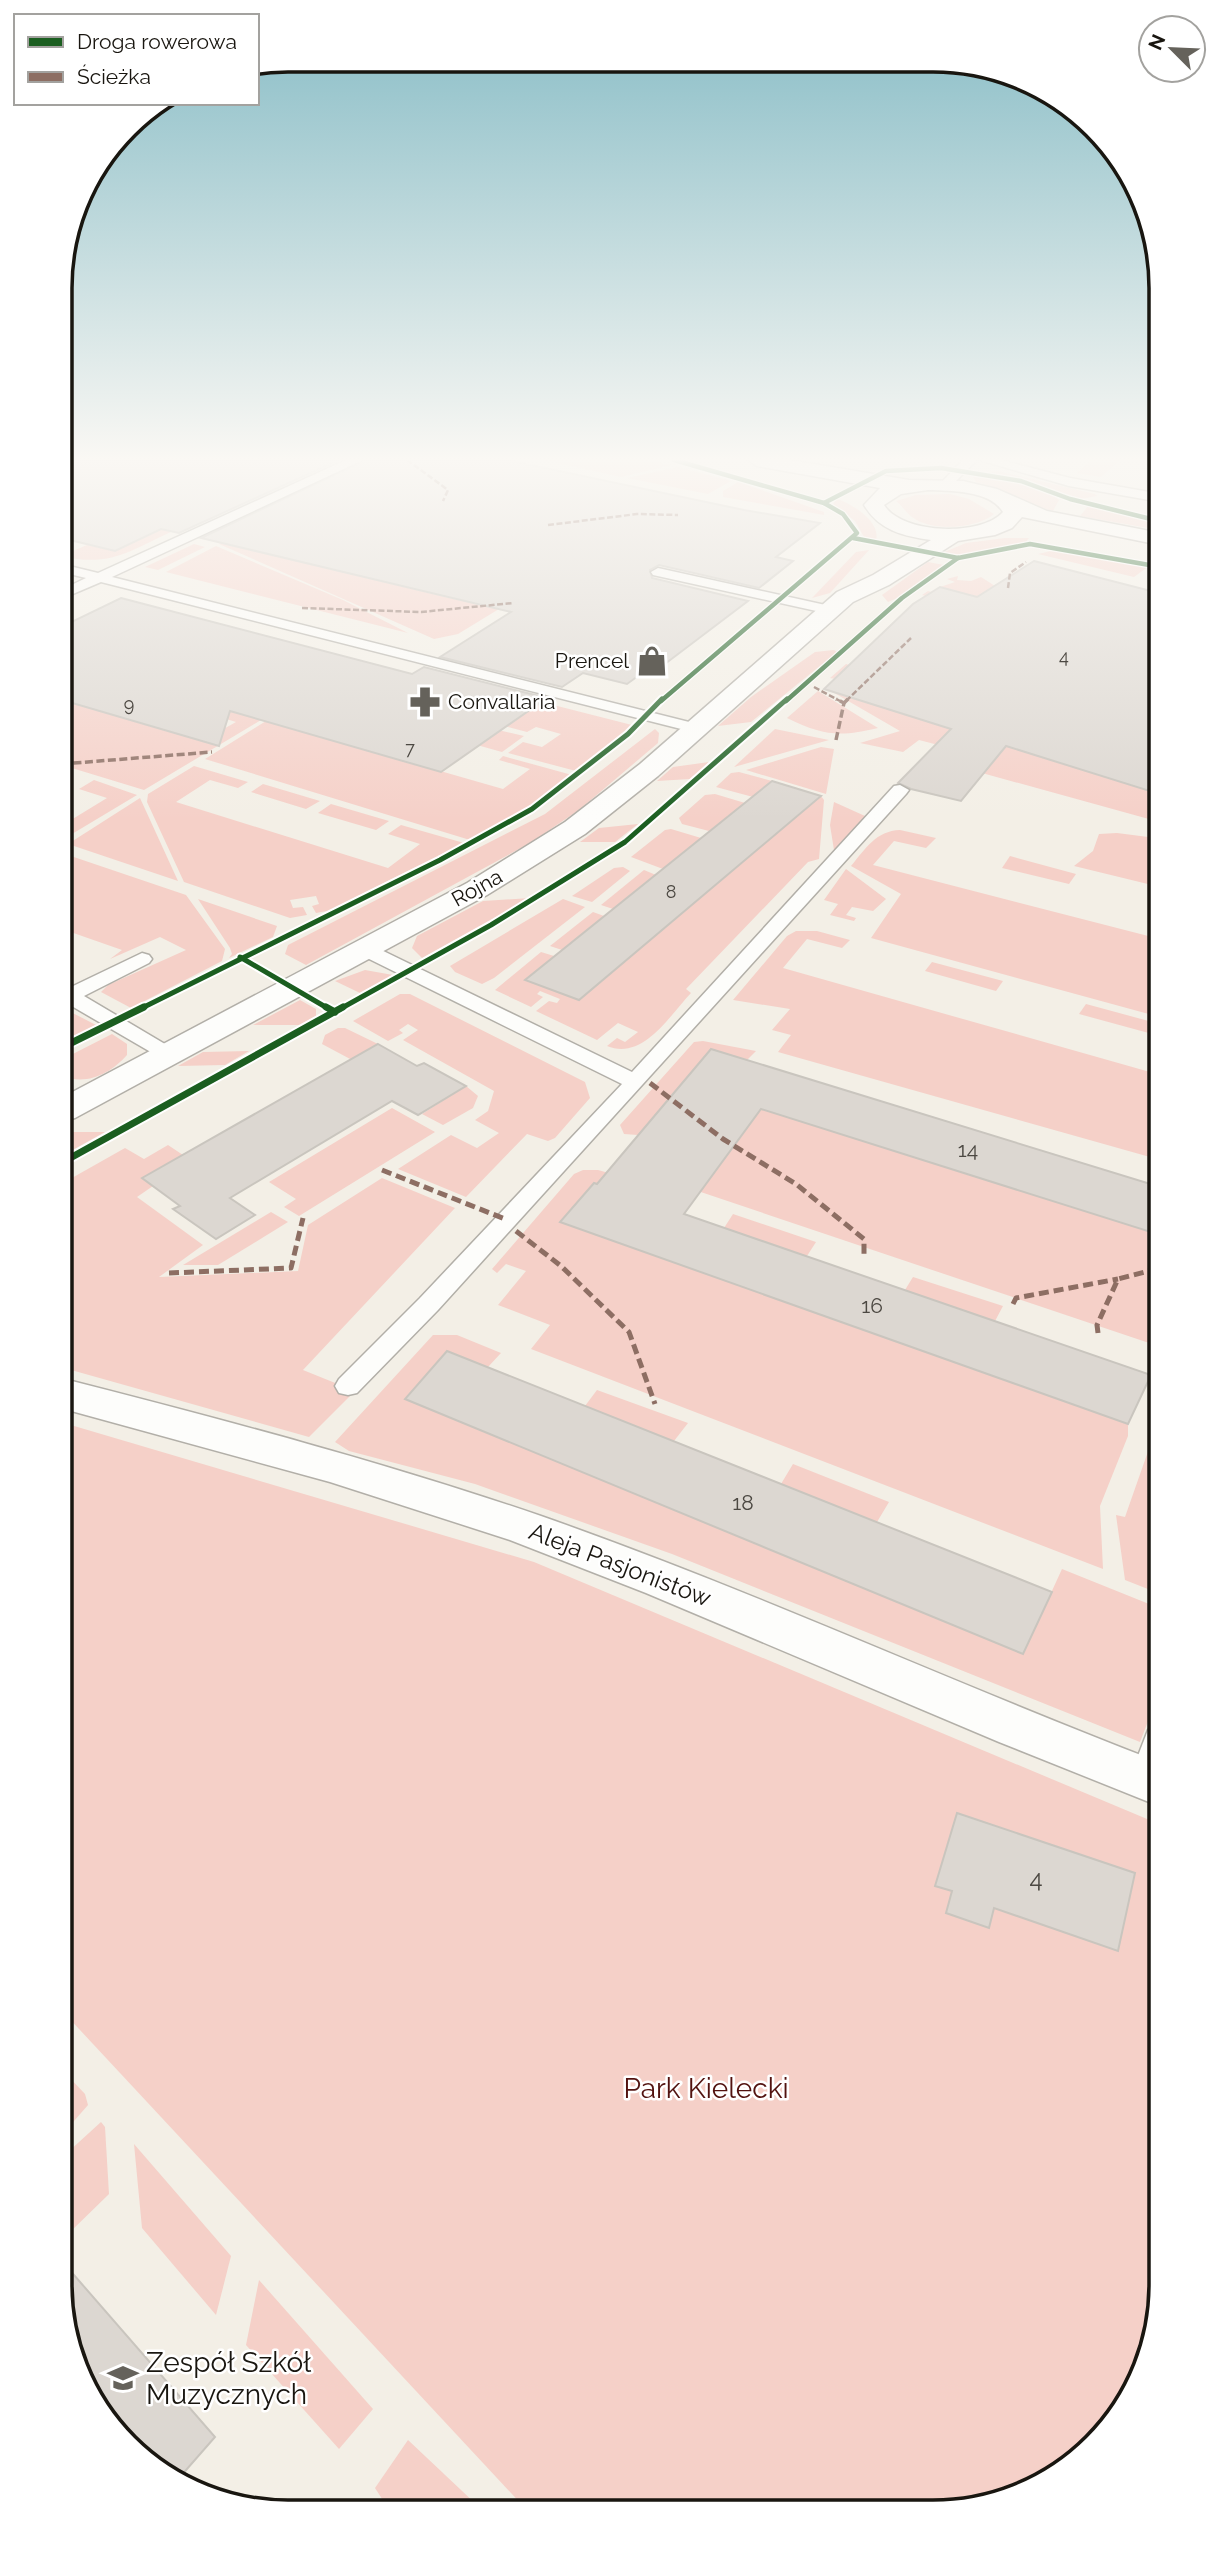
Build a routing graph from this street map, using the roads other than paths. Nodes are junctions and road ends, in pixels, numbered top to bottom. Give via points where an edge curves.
1 (95, 580) edge
2 (108, 580) edge
3 (703, 580) edge
4 (854, 580) edge
5 (879, 580) edge
6 (72, 590) edge
7 (837, 604) junction
8 (695, 729) junction
9 (900, 790) dead end
10 (365, 949) junction
11 (142, 959) dead end
12 (72, 992) edge
13 (72, 998) edge
14 (168, 1054) junction
15 (635, 1082) junction
16 (72, 1106) edge
17 (348, 1386) dead end
18 (72, 1396) edge
19 (1149, 1765) edge

1 - 6 lane
2 - 8 lane
3 - 7 lane
4 - 7 street, Rojna
5 - 7 street, Rojna
7 - 8 street, Rojna
8 - 10 street, Rojna via 575,828 477,889
9 - 15 lane
10 - 14 street, Rojna
10 - 15 lane
11 - 12 lane
13 - 14 lane
14 - 16 street, Rojna
15 - 17 lane
18 - 19 street, Aleja Pasjonistów via 293,1456 496,1518

